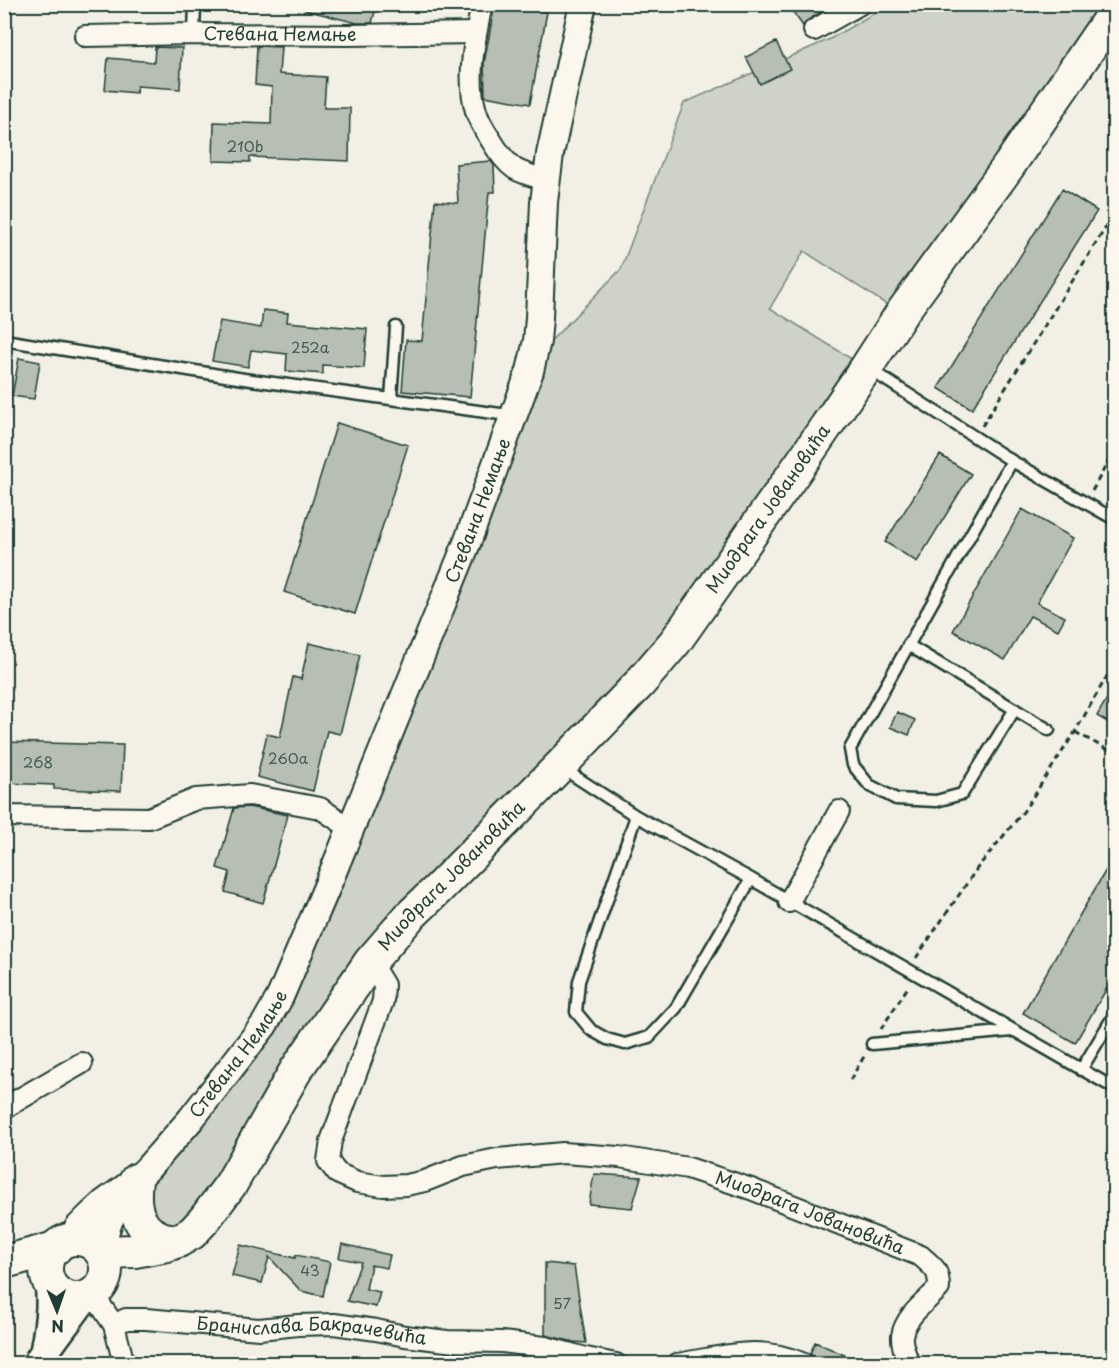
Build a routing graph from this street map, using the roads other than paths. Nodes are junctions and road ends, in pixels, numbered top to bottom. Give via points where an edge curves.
1 (195, 4) edge
2 (482, 4) edge
3 (584, 4) edge
4 (860, 4) edge
5 (1114, 12) edge
6 (814, 30) dead end
7 (476, 33) junction
8 (194, 34) junction
9 (85, 36) dead end
10 (546, 180) junction
11 (396, 327) dead end
12 (4, 340) edge
13 (866, 368) junction
14 (391, 399) junction
15 (515, 416) junction
16 (1012, 462) junction
17 (1114, 519) edge
18 (908, 645) junction
19 (1014, 709) junction
20 (1049, 730) dead end
21 (560, 766) junction
22 (839, 811) dead end
23 (4, 816) edge
24 (636, 816) junction
25 (350, 828) junction
26 (751, 879) junction
27 (789, 902) junction
28 (370, 962) junction
29 (1114, 1015) edge
30 (1012, 1031) junction
31 (872, 1044) dead end
32 (82, 1063) dead end
33 (1081, 1070) junction
34 (1114, 1088) edge
35 (4, 1108) edge
36 (133, 1183) junction
37 (173, 1243) junction
38 (7, 1258) edge
39 (78, 1269) junction
40 (114, 1325) junction
41 (41, 1356) edge
42 (124, 1364) edge
43 (616, 1364) edge
44 (677, 1364) edge
45 (804, 1364) edge
46 (909, 1364) edge

1 - 8 lane
2 - 7 street
3 - 10 street, Стевана Немање
4 - 6 street
5 - 13 main road, Миодрага Јовановића
7 - 8 street, Стевана Немање
7 - 10 street via 472,68 476,114 509,163 517,170
8 - 9 street, Стевана Немање
10 - 15 street, Стевана Немање via 537,340
11 - 14 lane
12 - 14 lane
13 - 16 lane
13 - 21 main road, Миодрага Јовановића via 675,642
14 - 15 lane
15 - 25 street, Стевана Немање
16 - 17 lane
16 - 18 lane
18 - 19 lane
18 - 19 lane via 850,749 853,765 868,784 896,799 936,801 962,794
19 - 20 lane
21 - 24 lane
21 - 28 main road, Миодрага Јовановића via 409,917
22 - 27 street
23 - 25 street via 149,818 196,799 250,795 320,808
24 - 26 lane
24 - 26 lane via 579,981 576,1012 591,1030 607,1039 625,1044 649,1037 676,1008
25 - 36 street, Стевана Немање via 264,1025 191,1119
26 - 27 lane
27 - 30 lane
28 - 37 main road, Миодрага Јовановића via 296,1070 231,1184 192,1233
28 - 46 street, Миодрага Јовановића via 384,985 383,1001 331,1141 328,1161 337,1173 357,1182 406,1185 486,1161 563,1153 688,1168 751,1189 921,1256 935,1269 939,1287 909,1319 902,1336
29 - 33 lane
30 - 31 lane
30 - 33 lane
32 - 35 street
33 - 34 lane
36 - 37 main road via 139,1219 153,1234
36 - 39 street, Стевана Немање
37 - 39 main road
38 - 39 main road
39 - 40 street
39 - 41 main road via 65,1324
39 - 41 main road via 51,1293
40 - 42 street
40 - 43 street, Бранислава Бакрачевића via 126,1319 146,1318 258,1329 334,1324 447,1341 527,1344
44 - 45 street via 754,1352 778,1354

